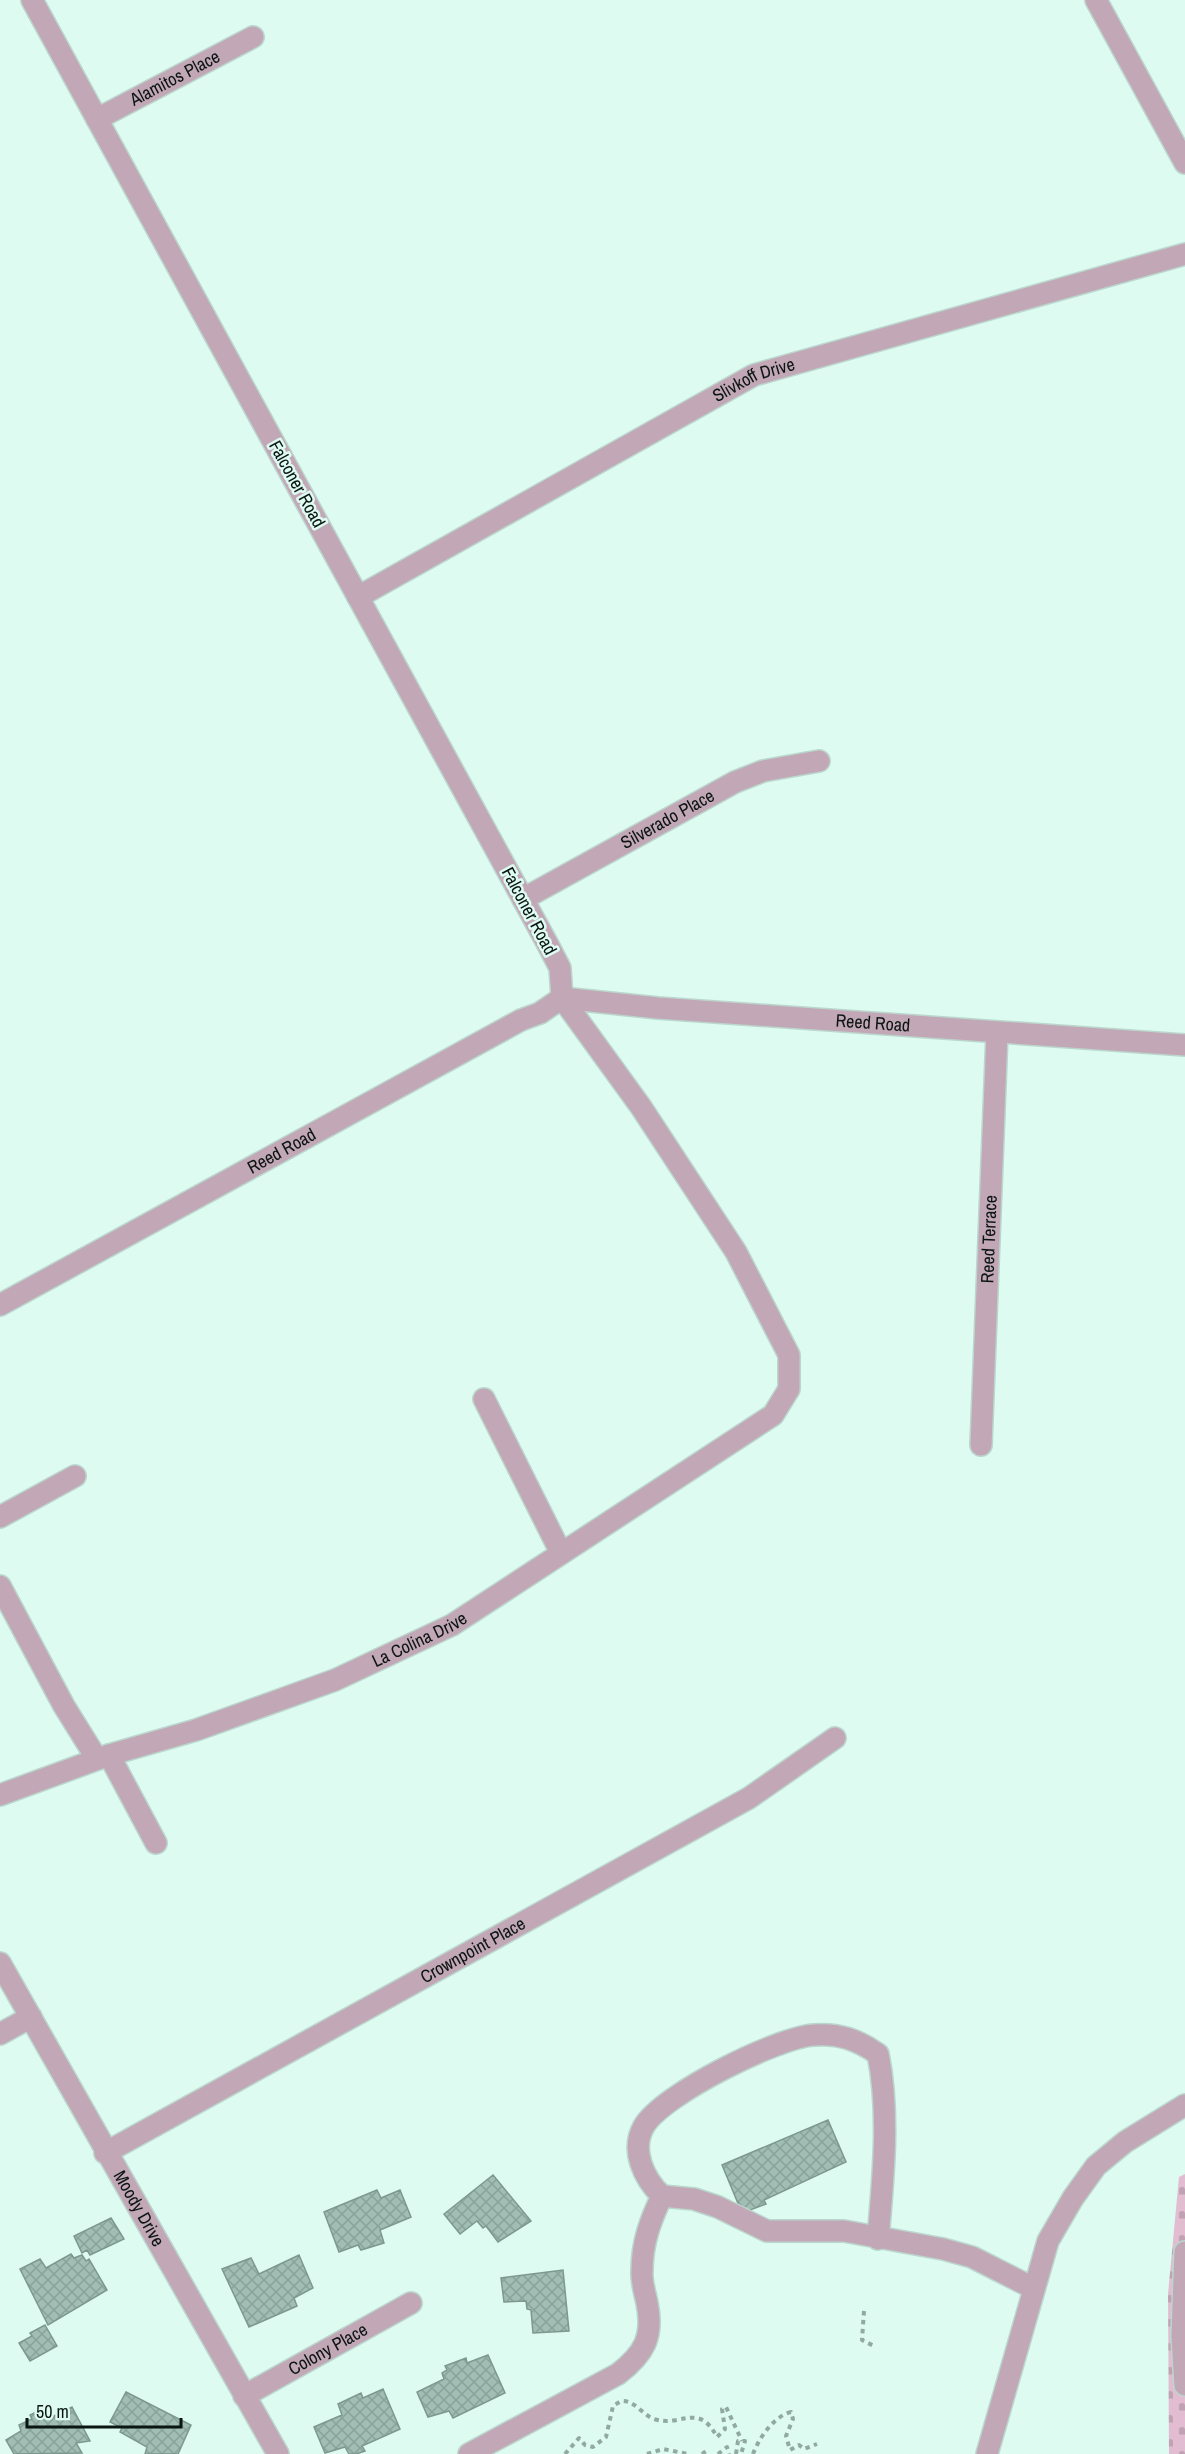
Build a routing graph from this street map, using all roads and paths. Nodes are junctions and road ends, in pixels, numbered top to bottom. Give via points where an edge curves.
1 (32, 0) edge
2 (1096, 0) edge
3 (253, 37) dead end
4 (97, 119) junction
5 (1185, 163) edge
6 (1185, 254) edge
7 (358, 597) junction
8 (819, 761) dead end
9 (524, 899) junction
10 (562, 998) junction
11 (997, 1033) junction
12 (1185, 1045) edge
13 (0, 1305) edge
14 (484, 1400) dead end
15 (981, 1445) dead end
16 (75, 1476) dead end
17 (0, 1517) edge
18 (561, 1553) junction
19 (0, 1586) edge
20 (835, 1738) dead end
21 (103, 1757) junction
22 (0, 1795) edge
23 (156, 1843) dead end
24 (0, 1963) edge
25 (31, 2017) junction
26 (0, 2034) edge
27 (1185, 2105) edge
28 (105, 2153) junction
29 (662, 2196) junction
30 (878, 2239) junction
31 (1185, 2252) edge
32 (1033, 2288) junction
33 (411, 2303) dead end
34 (864, 2311) dead end
35 (1183, 2336) edge
36 (874, 2346) dead end
37 (1185, 2385) edge
38 (244, 2396) junction
39 (742, 2441) junction
40 (817, 2444) dead end
41 (278, 2454) edge
42 (469, 2454) edge
43 (566, 2454) edge
44 (647, 2454) edge
45 (688, 2454) edge
46 (718, 2454) edge
47 (729, 2454) edge
48 (736, 2454) edge
49 (741, 2454) edge
50 (753, 2454) edge
51 (987, 2454) edge

1 - 4 street, Falconer Road
2 - 5 street
3 - 4 street, Alamitos Place
4 - 7 street, Falconer Road
6 - 7 street, Slivkoff Drive via 754,375
7 - 9 street, Falconer Road
8 - 9 street, Silverado Place via 763,771 735,782
9 - 10 street, Falconer Road via 560,968
10 - 11 street, Reed Road
10 - 13 street, Reed Road
10 - 18 street, La Colina Drive via 641,1107 736,1252 789,1355 789,1389 773,1415
11 - 12 street, Reed Road
11 - 15 street, Reed Terrace
14 - 18 street
16 - 17 street
18 - 21 street, La Colina Drive via 452,1625 335,1680 196,1730
19 - 21 street via 64,1706
20 - 28 street, Crownpoint Place via 749,1798
21 - 22 street, La Colina Drive
21 - 23 street
24 - 25 street, Moody Drive
25 - 26 street
25 - 28 street, Moody Drive
27 - 32 street via 1125,2142 1096,2166 1048,2241
28 - 38 street, Moody Drive
29 - 30 street via 694,2199 767,2231 844,2231
29 - 30 street via 651,2185 638,2148 644,2127 669,2101 714,2074 788,2040 812,2035 847,2037 878,2054 882,2075
29 - 42 street via 648,2226 643,2253 648,2340 638,2359 618,2374
30 - 32 street via 972,2257
31 - 35 street
32 - 51 street
33 - 38 street, Colony Place
34 - 36 path via 862,2340
35 - 37 street
38 - 41 street, Moody Drive
39 - 43 path via 726,2407 722,2409 725,2429 717,2437 702,2420 689,2416 659,2420 632,2403 621,2401 613,2406 606,2437 593,2446 585,2445 579,2438
39 - 48 path via 738,2441
39 - 49 path
40 - 50 path via 790,2450 786,2436 793,2419 791,2412 781,2414
44 - 45 path via 672,2449
46 - 47 path via 727,2447

